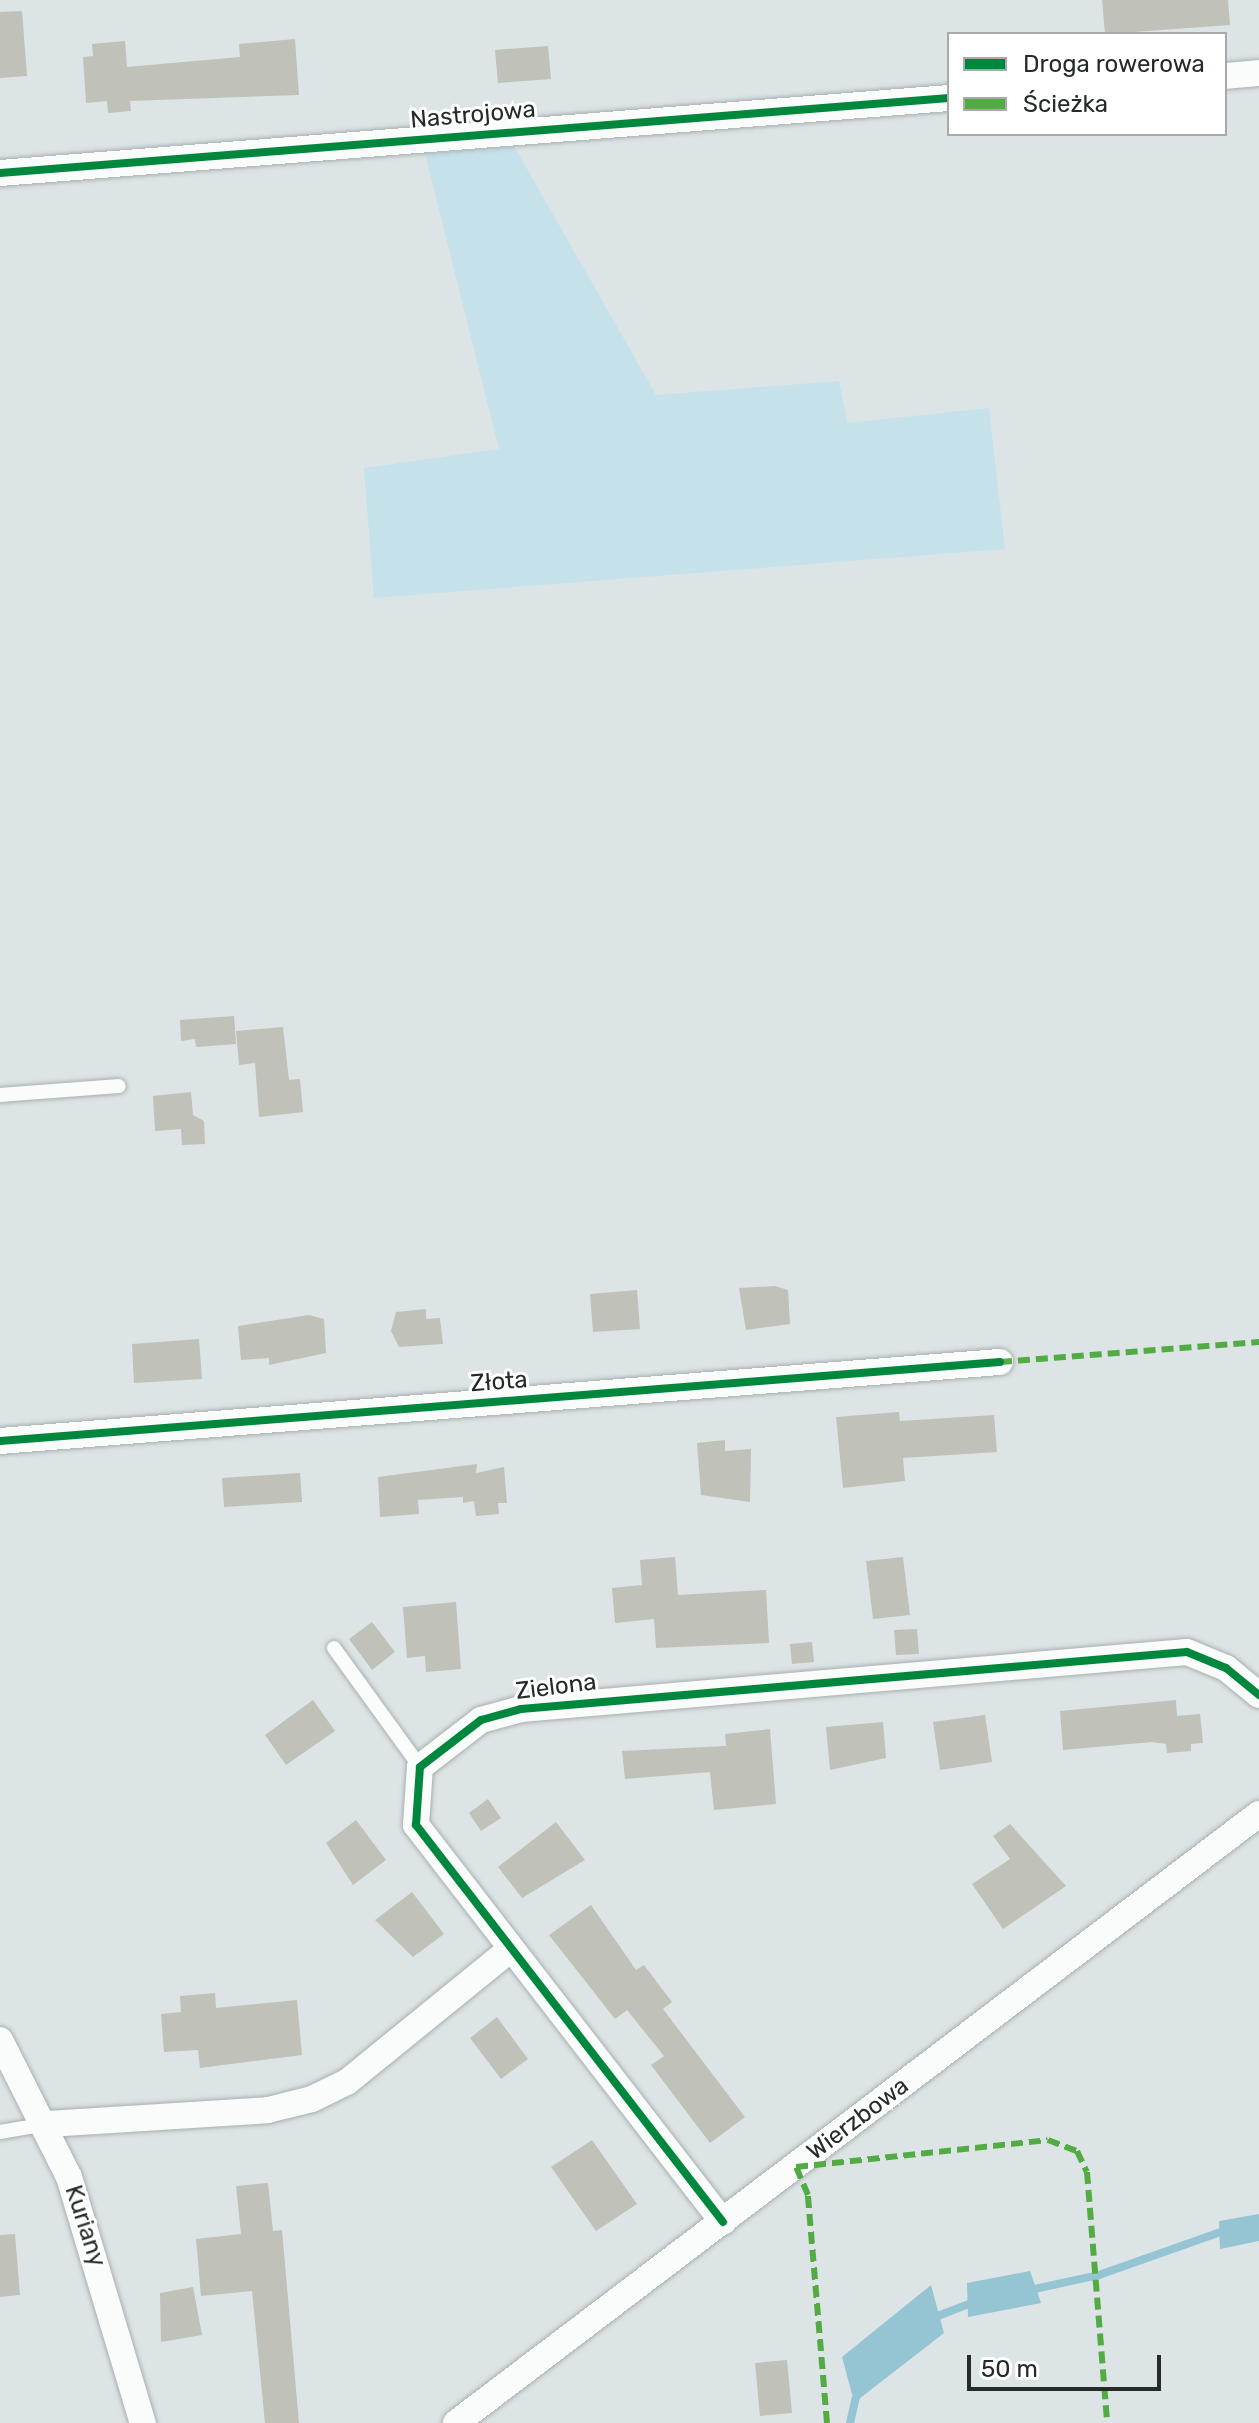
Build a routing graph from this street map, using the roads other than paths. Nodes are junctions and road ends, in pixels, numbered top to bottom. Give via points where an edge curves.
1 (1259, 73) edge
2 (1227, 76) edge
3 (947, 98) edge
4 (0, 173) edge
5 (119, 1086) dead end
6 (0, 1095) edge
7 (1000, 1362) dead end
8 (0, 1441) edge
9 (334, 1648) dead end
10 (1259, 1695) edge
11 (420, 1767) junction
12 (1259, 1814) edge
13 (507, 1952) junction
14 (0, 2040) edge
15 (48, 2124) junction
16 (0, 2132) edge
17 (723, 2222) junction
18 (143, 2423) edge
19 (456, 2423) edge

1 - 2 street
3 - 4 street, Nastrojowa
5 - 6 lane
7 - 8 street, Złota
9 - 11 lane
10 - 11 street, Zielona via 1226,1668 1187,1652 949,1672 521,1709 481,1720
11 - 13 street via 416,1825
12 - 17 street, Wierzbowa
13 - 15 street via 347,2082 312,2099 268,2110
13 - 17 street
14 - 15 street, Kuriany
15 - 16 lane
15 - 18 street, Kuriany via 90,2237
17 - 19 street, Wierzbowa

